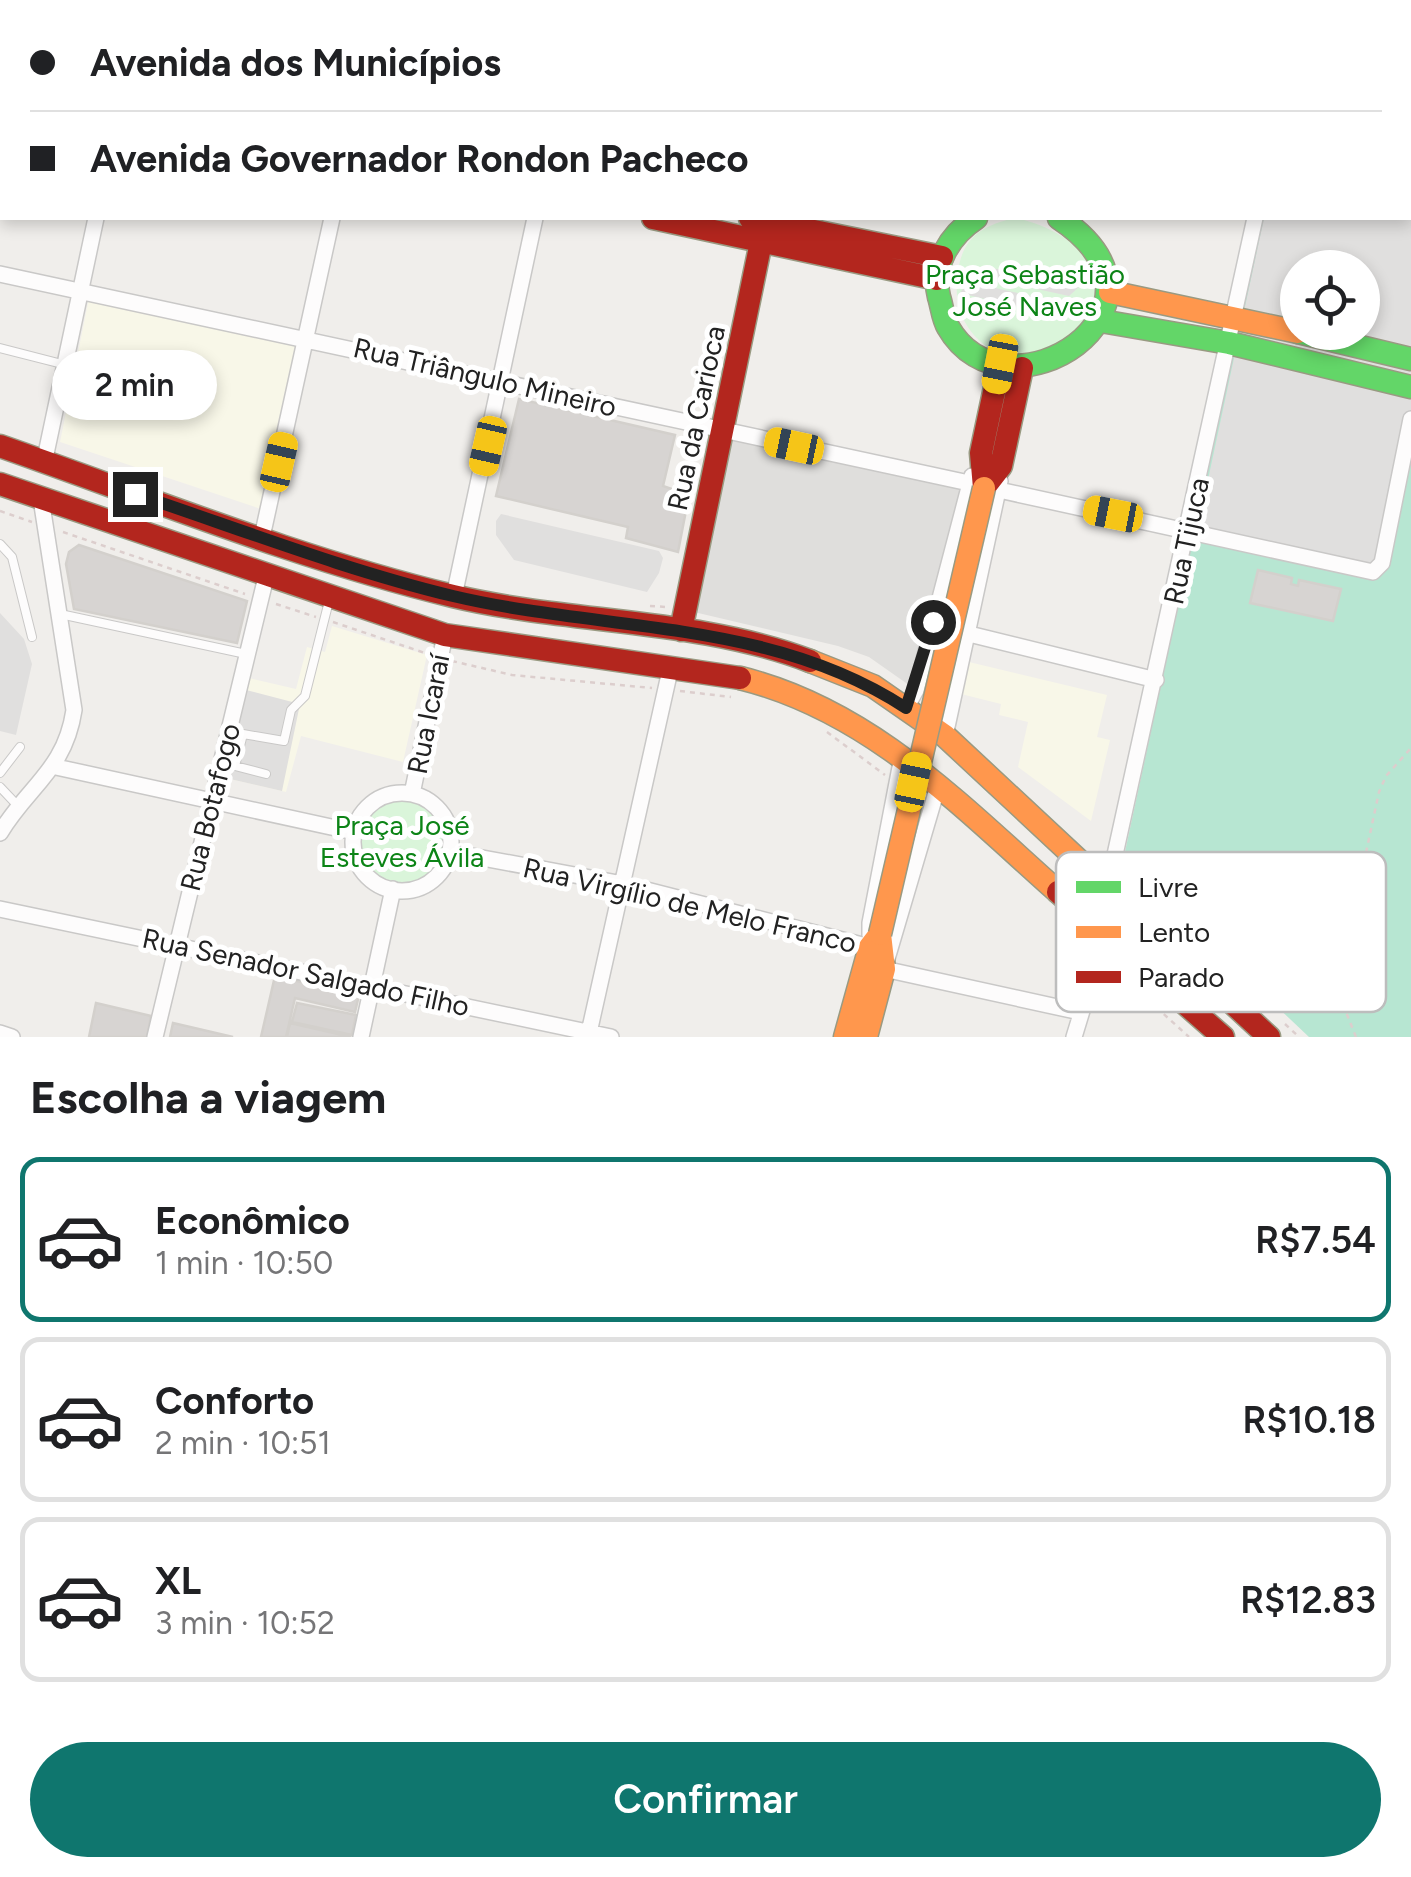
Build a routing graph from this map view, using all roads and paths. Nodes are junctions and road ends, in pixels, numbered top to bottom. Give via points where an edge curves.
1 (96, 220) edge
2 (332, 220) edge
3 (536, 220) edge
4 (689, 220) edge
5 (974, 220) edge
6 (1061, 220) edge
7 (1255, 220) edge
8 (761, 224) edge
9 (940, 268) junction
10 (0, 274) edge
11 (82, 290) junction
12 (1110, 292) junction
13 (1235, 319) junction
14 (1100, 321) junction
15 (1280, 328) edge
16 (308, 337) junction
17 (1229, 343) junction
18 (0, 348) edge
19 (1371, 350) edge
20 (1411, 360) edge
21 (66, 365) junction
22 (1011, 366) junction
23 (504, 381) junction
24 (1411, 387) edge
25 (1411, 418) edge
26 (724, 432) junction
27 (0, 446) edge
28 (44, 463) junction
29 (0, 484) edge
30 (984, 487) junction
31 (42, 498) junction
32 (0, 511) edge
33 (48, 527) junction
34 (1189, 529) junction
35 (262, 536) junction
36 (0, 544) edge
37 (264, 588) junction
38 (454, 596) junction
39 (327, 609) junction
40 (60, 614) junction
41 (681, 630) junction
42 (965, 634) junction
43 (32, 637) dead end
44 (442, 646) junction
45 (246, 654) junction
46 (923, 660) junction
47 (958, 670) junction
48 (668, 678) junction
49 (1156, 680) junction
50 (743, 699) dead end
51 (906, 708) junction
52 (820, 726) dead end
53 (946, 736) junction
54 (20, 748) dead end
55 (1411, 748) edge
56 (902, 757) junction
57 (56, 767) junction
58 (0, 773) edge
59 (266, 774) dead end
60 (898, 786) junction
61 (938, 786) junction
62 (0, 787) edge
63 (412, 794) junction
64 (213, 802) junction
65 (19, 807) junction
66 (2, 826) edge
67 (889, 831) junction
68 (354, 832) junction
69 (921, 836) junction
70 (450, 852) junction
71 (1066, 852) edge
72 (1118, 852) edge
73 (1366, 852) edge
74 (623, 884) junction
75 (392, 889) junction
76 (1056, 900) edge
77 (0, 909) edge
78 (875, 941) junction
79 (176, 946) junction
80 (884, 968) junction
81 (372, 984) junction
82 (1056, 1007) edge
83 (1080, 1012) edge
84 (1166, 1012) edge
85 (1191, 1012) edge
86 (1241, 1012) edge
87 (1346, 1012) edge
88 (0, 1032) edge
89 (589, 1035) edge
90 (12, 1037) edge
91 (155, 1037) edge
92 (361, 1037) edge
93 (611, 1037) edge
94 (845, 1037) edge
95 (866, 1037) edge
96 (1074, 1037) edge
97 (1189, 1037) edge
98 (1224, 1037) edge
99 (1269, 1037) edge
100 (1356, 1037) edge

1 - 11 street
2 - 16 street
3 - 23 street
4 - 8 main road
5 - 9 main road via 952,238
6 - 12 main road via 1093,249
7 - 13 street, Rua Tijuca
8 - 9 main road
8 - 26 main road, Rua da Carioca
9 - 22 main road via 938,300 956,338 972,352
10 - 11 street, Rua Triângulo Mineiro
11 - 16 street, Rua Triângulo Mineiro
11 - 21 street
12 - 13 main road
12 - 14 main road
13 - 15 main road
13 - 17 street, Rua Tijuca
14 - 17 main road
14 - 22 main road via 1079,347 1053,364
16 - 23 street, Rua Triângulo Mineiro
16 - 35 street
17 - 24 main road
17 - 34 street, Rua Tijuca
18 - 21 lane
19 - 20 main road
21 - 28 street
22 - 30 main road
23 - 26 street, Rua Triângulo Mineiro
23 - 38 street
25 - 34 street, Rua Triângulo Mineiro via 1380,568
26 - 30 street, Rua Triângulo Mineiro
26 - 41 main road, Rua da Carioca
27 - 28 main road
28 - 35 main road
29 - 31 main road
30 - 34 street, Rua Triângulo Mineiro
30 - 42 street
30 - 46 street
30 - 78 main road, bridge
31 - 33 street
31 - 37 main road
32 - 33 path
33 - 37 path
33 - 40 street
34 - 49 street, Rua Tijuca
35 - 38 main road
36 - 43 lane via 12,557
37 - 39 main road
37 - 39 path
37 - 45 street, Rua Botafogo
38 - 41 main road
39 - 44 main road
39 - 44 path
39 - 59 lane via 305,696 291,710 284,741 244,734 235,766
40 - 45 lane
40 - 57 street via 74,710
41 - 51 main road via 791,654 873,686
42 - 47 street
42 - 49 street
44 - 48 main road via 553,654
44 - 48 path via 512,675
44 - 63 street, Rua Icaraí
45 - 64 street, Rua Botafogo
46 - 47 street via 932,678 948,681
46 - 51 street
47 - 53 street
48 - 50 path
48 - 56 main road via 787,690 876,736
48 - 74 street
49 - 72 street, Rua Tijuca
51 - 53 main road
52 - 60 path
53 - 71 main road
54 - 58 lane
55 - 73 path via 1379,792
56 - 60 street
56 - 61 main road
57 - 64 street
57 - 65 street
60 - 67 street
61 - 69 street
61 - 76 main road
62 - 65 lane
63 - 68 street via 382,797
63 - 70 street via 447,822
64 - 68 street
64 - 79 street, Rua Botafogo
65 - 66 street
67 - 69 street via 910,816
67 - 78 street via 870,923
68 - 75 street via 357,862
69 - 80 street
70 - 74 street, Rua Virgílio de Melo Franco
70 - 75 street via 422,886
74 - 78 street, Rua Virgílio de Melo Franco
74 - 89 street
75 - 81 street
77 - 79 street, Rua Senador Salgado Filho
78 - 80 main road
78 - 94 main road
79 - 81 street, Rua Senador Salgado Filho
79 - 91 street, Rua Botafogo
80 - 82 street, Rua Virgílio de Melo Franco
80 - 95 main road
81 - 89 street, Rua Senador Salgado Filho
81 - 92 street
83 - 96 street
84 - 97 path
85 - 98 main road
86 - 99 main road
87 - 100 path
88 - 90 street
89 - 93 street, Rua Senador Salgado Filho

